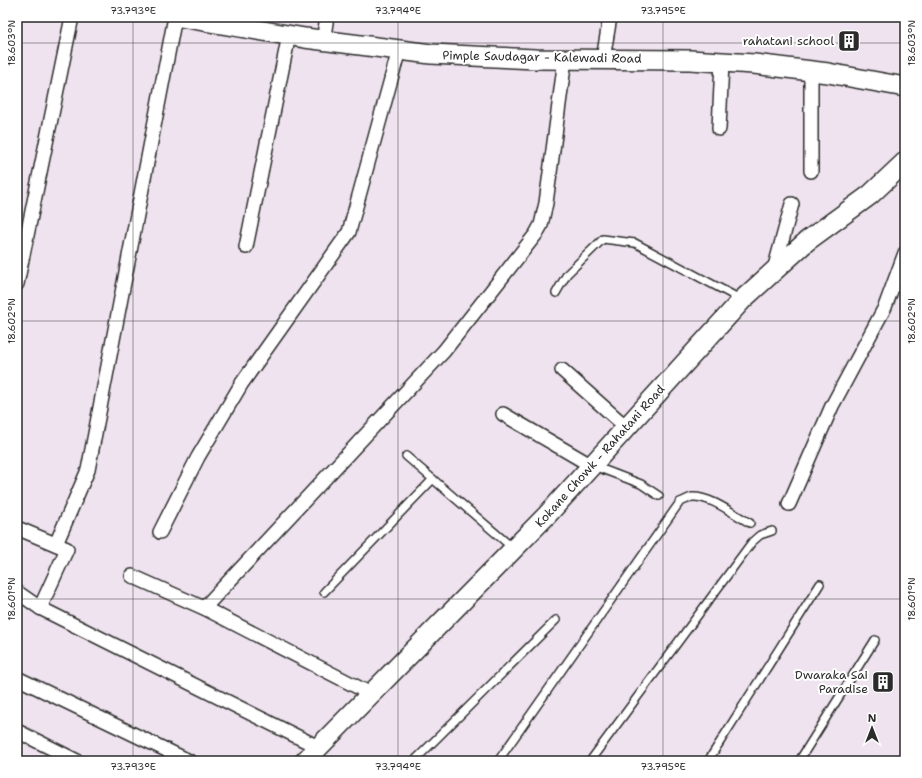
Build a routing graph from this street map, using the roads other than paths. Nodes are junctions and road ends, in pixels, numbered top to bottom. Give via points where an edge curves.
1 (72, 17) edge
2 (175, 17) edge
3 (180, 17) edge
4 (326, 17) edge
5 (610, 17) edge
6 (289, 35) junction
7 (323, 41) junction
8 (399, 50) junction
9 (566, 59) junction
10 (603, 59) junction
11 (722, 62) junction
12 (811, 70) junction
13 (905, 87) edge
14 (719, 129) dead end
15 (904, 169) edge
16 (811, 171) dead end
17 (792, 204) dead end
18 (246, 247) dead end
19 (905, 253) edge
20 (774, 271) junction
21 (17, 284) edge
22 (556, 293) dead end
23 (742, 300) junction
24 (562, 370) dead end
25 (503, 414) dead end
26 (626, 427) junction
27 (406, 456) dead end
28 (592, 466) junction
29 (433, 479) junction
30 (659, 496) dead end
31 (789, 504) dead end
32 (750, 523) dead end
33 (17, 528) edge
34 (772, 531) dead end
35 (160, 532) dead end
36 (56, 544) junction
37 (514, 549) junction
38 (132, 576) dead end
39 (820, 584) dead end
40 (17, 592) edge
41 (324, 592) dead end
42 (40, 608) junction
43 (204, 608) junction
44 (556, 620) dead end
45 (875, 640) dead end
46 (17, 678) edge
47 (371, 694) junction
48 (17, 731) edge
49 (318, 747) junction
50 (77, 761) edge
51 (189, 761) edge
52 (304, 761) edge
53 (414, 761) edge
54 (498, 761) edge
55 (590, 761) edge
56 (708, 761) edge
57 (799, 761) edge

1 - 21 street
2 - 36 street via 88,470
3 - 6 street, Pimple Saudagar - Kalewadi Road
4 - 7 street
5 - 10 street
6 - 7 street, Pimple Saudagar - Kalewadi Road
6 - 18 street
7 - 8 street, Pimple Saudagar - Kalewadi Road
8 - 9 street, Pimple Saudagar - Kalewadi Road via 431,54
8 - 35 street via 349,232 242,383 198,457
9 - 10 street, Pimple Saudagar - Kalewadi Road
9 - 43 street via 546,203 536,234 444,351
10 - 11 street, Pimple Saudagar - Kalewadi Road
11 - 12 street, Pimple Saudagar - Kalewadi Road
11 - 14 street
12 - 13 street, Pimple Saudagar - Kalewadi Road
12 - 16 street
15 - 20 street, Kokane Chowk - Rahatani Road via 807,241
17 - 20 street
19 - 31 street via 885,307 832,406
20 - 23 street, Kokane Chowk - Rahatani Road
22 - 23 lane via 567,274 603,239 635,243
23 - 26 street, Kokane Chowk - Rahatani Road
24 - 26 street
25 - 28 street
26 - 28 street, Kokane Chowk - Rahatani Road
27 - 29 lane
28 - 30 lane via 641,484
28 - 37 street, Kokane Chowk - Rahatani Road
29 - 37 lane
29 - 41 lane
32 - 54 lane via 713,502 700,498 690,497 680,502
33 - 36 street
34 - 55 lane via 760,535 752,542
36 - 42 street via 67,549
37 - 47 street, Kokane Chowk - Rahatani Road
38 - 43 street
39 - 56 lane
40 - 42 street
42 - 49 street
43 - 47 street
44 - 53 lane
45 - 57 lane
46 - 51 street
47 - 49 street, Kokane Chowk - Rahatani Road
48 - 50 street
49 - 52 street, Kokane Chowk - Rahatani Road

